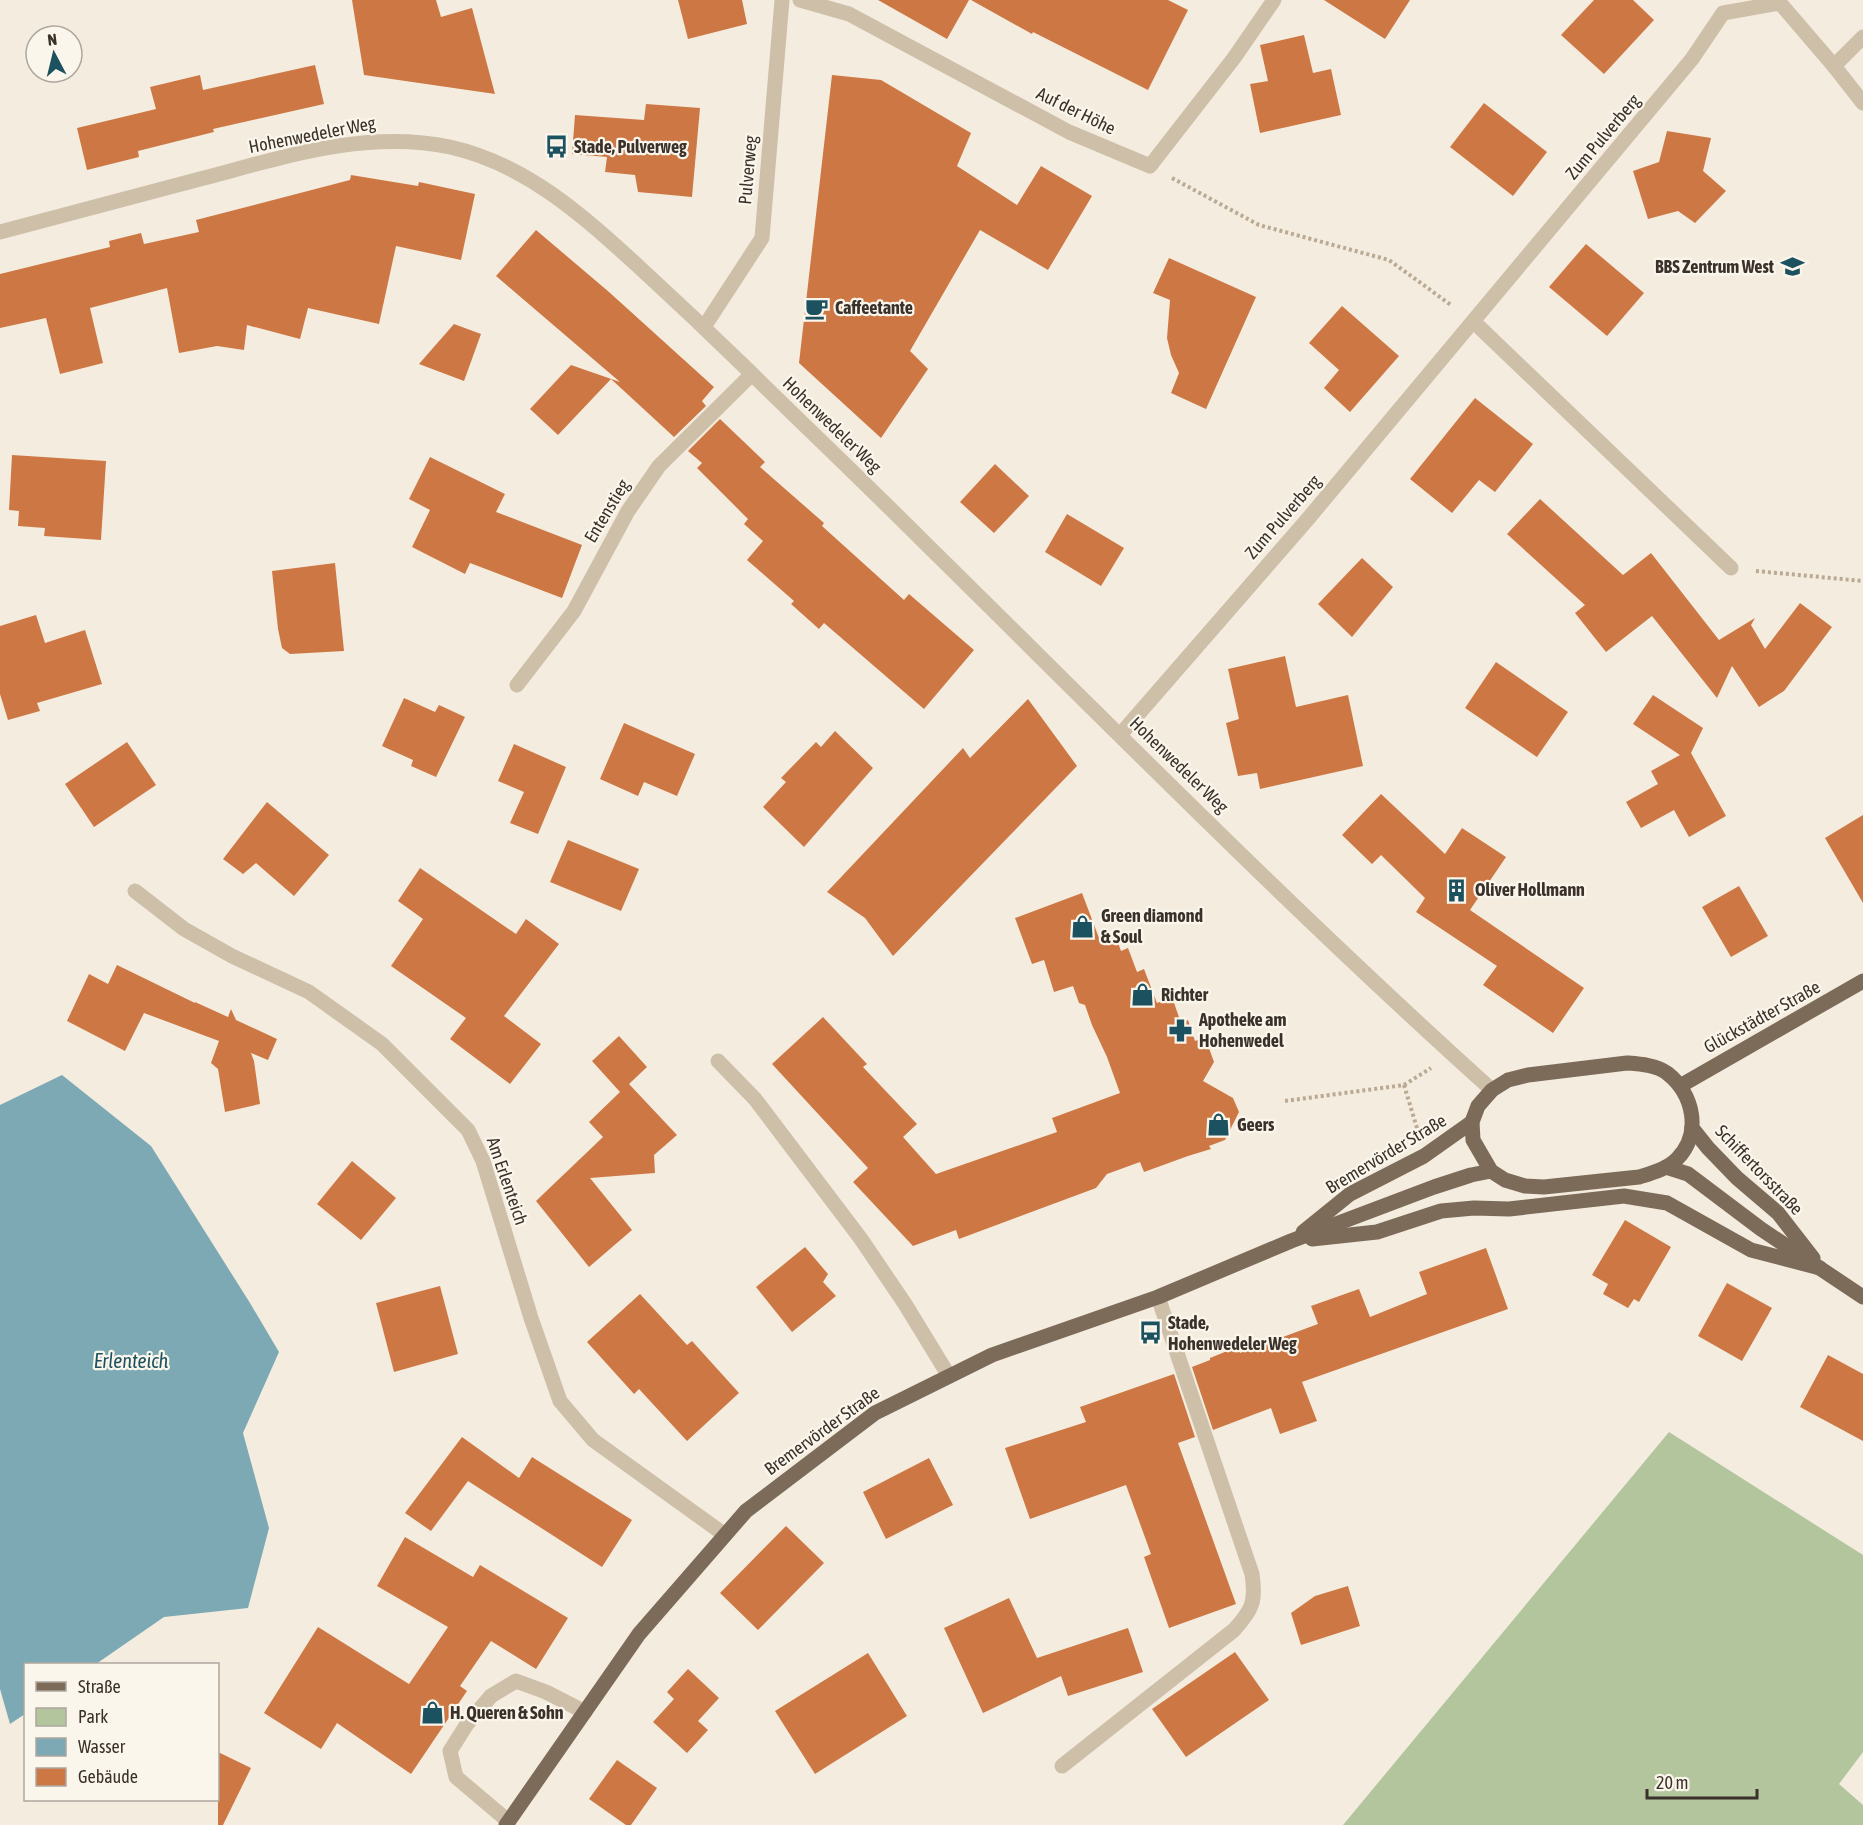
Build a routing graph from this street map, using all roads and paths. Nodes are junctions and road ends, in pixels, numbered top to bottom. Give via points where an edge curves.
1 (782, 0) edge
2 (800, 0) edge
3 (1274, 0) edge
4 (1863, 37) edge
5 (1834, 66) junction
6 (1863, 102) edge
7 (1150, 166) junction
8 (0, 232) edge
9 (1474, 322) junction
10 (704, 327) junction
11 (752, 374) junction
12 (1731, 568) joint
13 (1863, 581) edge
14 (518, 685) dead end
15 (1120, 735) junction
16 (135, 891) dead end
17 (1863, 981) edge
18 (718, 1061) dead end
19 (1680, 1086) junction
20 (1492, 1090) junction
21 (1285, 1101) dead end
22 (1472, 1122) junction
23 (1692, 1128) junction
24 (1424, 1156) junction
25 (1666, 1167) junction
26 (1491, 1171) junction
27 (1291, 1241) junction
28 (1820, 1268) junction
29 (1158, 1297) junction
30 (1863, 1297) edge
31 (949, 1376) junction
32 (725, 1535) junction
33 (585, 1712) junction
34 (1062, 1766) dead end
35 (507, 1823) edge

1 - 10 street, Pulverweg via 762,238
2 - 7 street, Auf der Höhe via 849,14 1069,132
3 - 7 street
4 - 5 street
5 - 6 street
5 - 9 street, Zum Pulverberg via 1780,3 1723,13 1692,59
7 - 9 path via 1259,225 1389,260
8 - 10 street, Hohenwedeler Weg via 287,156 355,143 422,143 477,154 538,184 593,224
9 - 12 street
9 - 15 street, Zum Pulverberg
10 - 11 street, Hohenwedeler Weg
11 - 14 street, Entenstieg via 658,466 628,511 574,611
11 - 15 street, Hohenwedeler Weg
12 - 13 path
15 - 20 street, Hohenwedeler Weg via 1348,958
16 - 32 street, Am Erlenteich via 184,929 309,992 382,1044 468,1130 483,1161 560,1401 593,1440
17 - 19 main road, Glückstädter Straße
18 - 31 street via 755,1099 861,1239
19 - 20 main road via 1666,1072 1627,1063 1528,1075 1508,1080
19 - 23 main road via 1688,1100
20 - 22 main road via 1478,1106
21 - 24 path via 1404,1086
22 - 24 main road, Bremervörder Straße
22 - 26 main road via 1473,1140
23 - 25 main road via 1690,1142
23 - 28 main road, Schiffertorsstraße via 1737,1178 1778,1213
24 - 27 main road, Bremervörder Straße via 1350,1194
25 - 26 main road via 1639,1177 1544,1186 1525,1186
25 - 28 main road, Schiffertorsstraße via 1688,1174
26 - 27 main road, Bremervörder Straße via 1434,1187
27 - 28 main road via 1377,1232 1442,1211 1509,1209 1624,1196 1667,1203 1751,1250
27 - 29 main road, Bremervörder Straße
28 - 30 main road, Schiffertorsstraße
29 - 31 main road, Bremervörder Straße via 992,1354
29 - 34 street via 1252,1574 1255,1594 1248,1615 1234,1630
31 - 32 main road, Bremervörder Straße via 875,1413 746,1511
32 - 33 main road, Bremervörder Straße via 639,1634
33 - 35 main road, Bremervörder Straße
33 - 35 street via 516,1681 491,1696 467,1724 450,1751 456,1777

